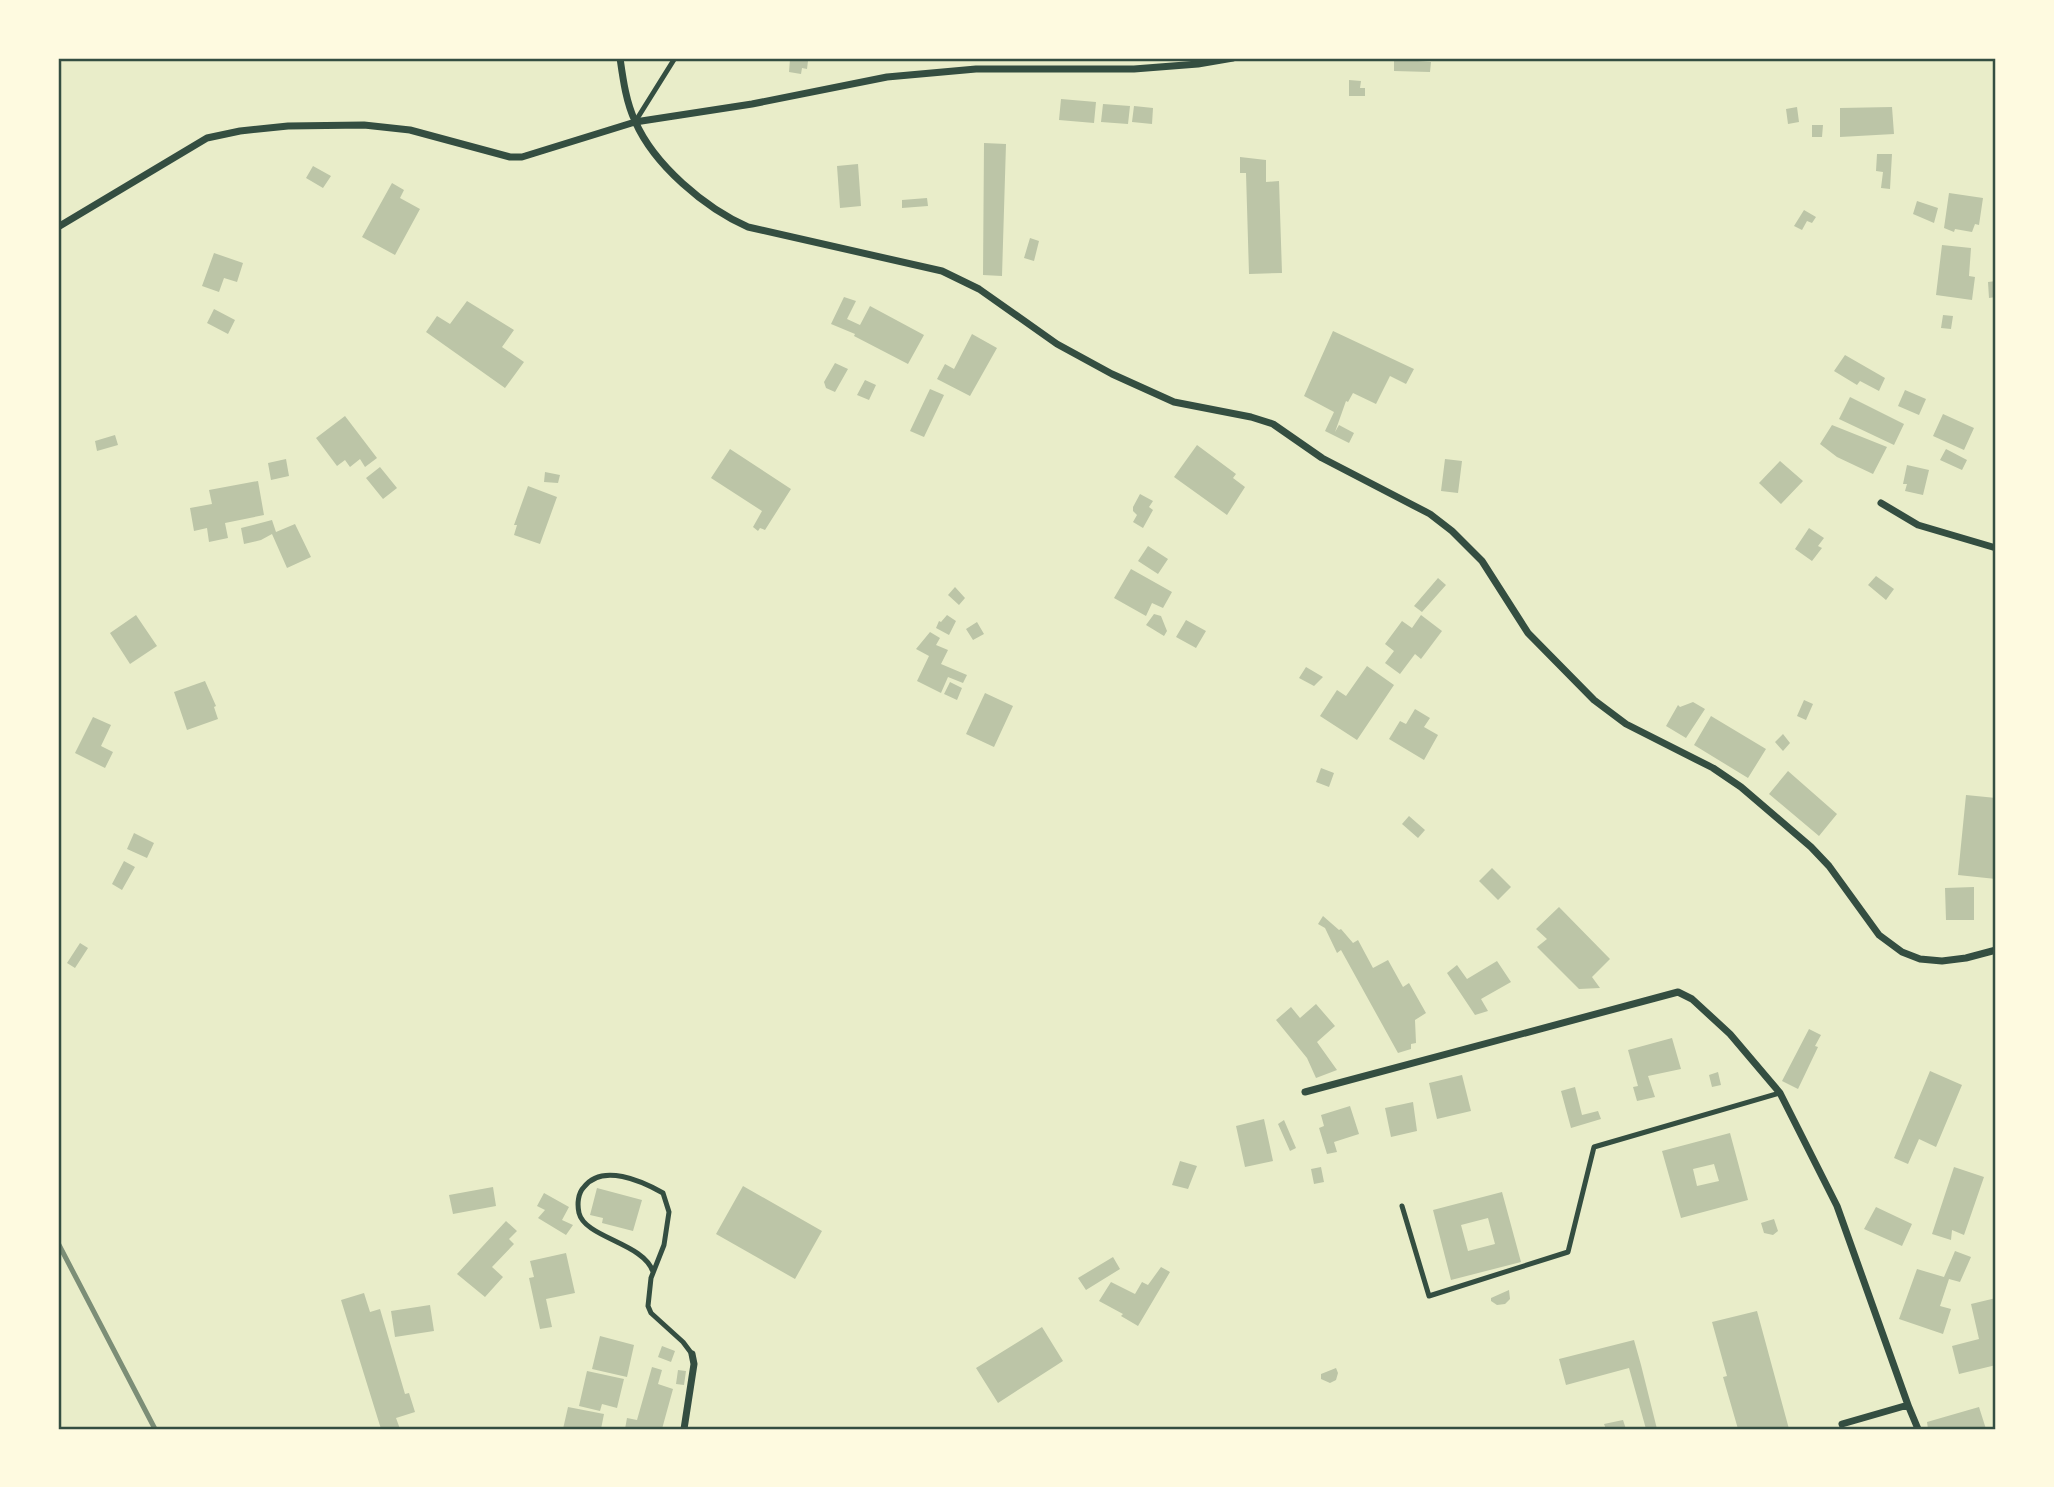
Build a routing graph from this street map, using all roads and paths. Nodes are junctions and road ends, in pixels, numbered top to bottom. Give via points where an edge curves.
1 (620, 58) edge
2 (675, 58) edge
3 (1233, 58) edge
4 (635, 122) junction
5 (58, 227) edge
6 (1881, 502) dead end
7 (1996, 548) edge
8 (1996, 950) edge
9 (1305, 1091) dead end
10 (1780, 1093) junction
11 (1402, 1206) dead end
12 (653, 1272) junction
13 (692, 1354) joint
14 (1908, 1405) junction
15 (684, 1429) edge
16 (1844, 1429) edge
17 (1918, 1429) edge

1 - 4 street
2 - 4 lane
3 - 4 street via 1134,69 923,72
4 - 5 street via 522,157 410,130 363,125 240,131 207,138
4 - 8 street via 658,158 681,182 728,218 748,227 942,271 979,289 1057,344 1112,374 1174,402 1273,424 1322,458 1430,514 1482,561 1528,633 1594,700 1626,724 1713,768 1741,788 1811,847 1879,934 1902,952 1942,961
6 - 7 street via 1918,526
9 - 10 street via 1678,992 1730,1034
10 - 11 lane via 1594,1147 1568,1252 1429,1296
10 - 14 street via 1837,1206
12 - 12 lane via 664,1245 669,1212 663,1193 643,1181 609,1175 591,1178 580,1190 579,1215 651,1264
12 - 13 lane via 651,1314
13 - 15 street
14 - 16 street via 1842,1424
14 - 17 street

